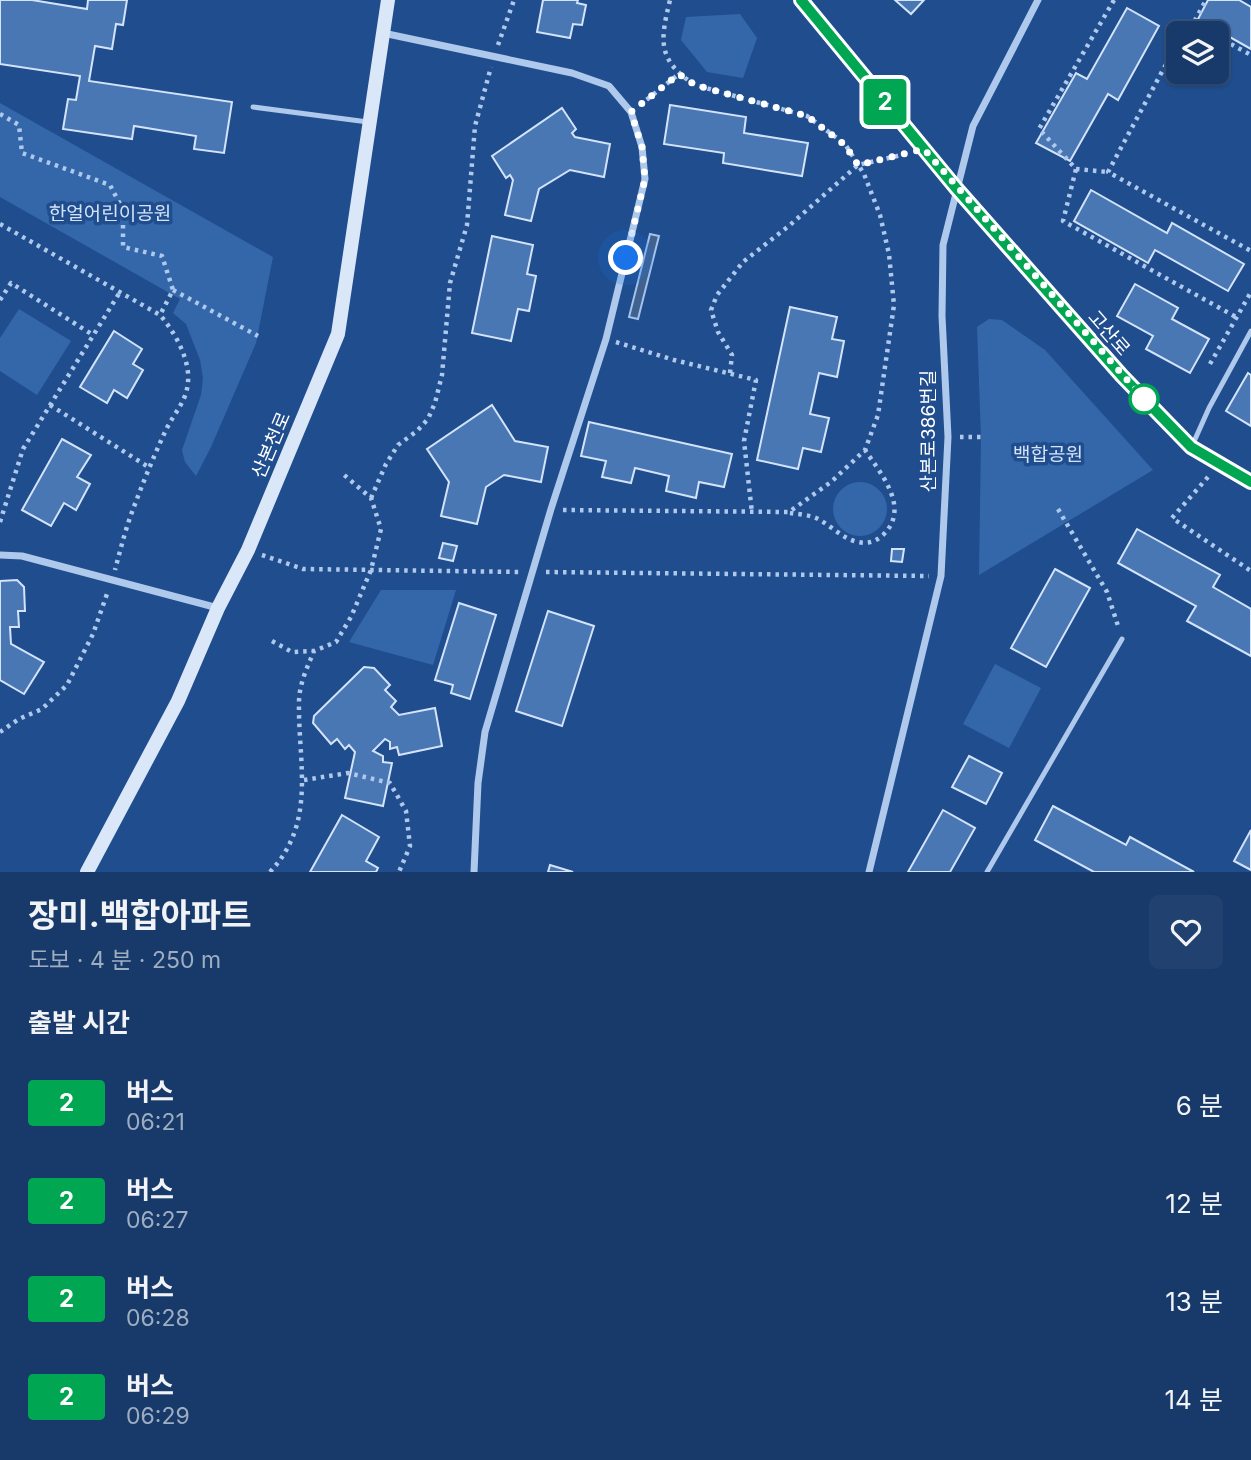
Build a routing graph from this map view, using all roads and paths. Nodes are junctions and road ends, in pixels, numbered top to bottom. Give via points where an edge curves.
1 (388, 0) edge
2 (514, 0) edge
3 (670, 0) edge
4 (801, 0) edge
5 (1038, 0) edge
6 (1114, 0) edge
7 (1206, 0) edge
8 (1195, 21) edge
9 (383, 33) junction
10 (1229, 43) edge
11 (1251, 55) edge
12 (495, 56) junction
13 (1166, 64) edge
14 (679, 74) junction
15 (253, 107) dead end
16 (631, 112) junction
17 (0, 114) edge
18 (368, 122) junction
19 (924, 149) junction
20 (858, 165) junction
21 (1076, 169) junction
22 (1108, 172) junction
23 (956, 188) junction
24 (0, 224) edge
25 (1251, 251) edge
26 (173, 290) junction
27 (120, 292) junction
28 (1251, 292) edge
29 (0, 300) edge
30 (160, 315) junction
31 (1236, 317) junction
32 (1251, 331) edge
33 (93, 335) junction
34 (258, 336) dead end
35 (606, 339) junction
36 (1210, 364) dead end
37 (730, 373) junction
38 (50, 405) junction
39 (1191, 447) junction
40 (864, 450) junction
41 (1219, 464) junction
42 (151, 468) junction
43 (344, 474) dead end
44 (1251, 482) edge
45 (371, 498) junction
46 (551, 509) junction
47 (1058, 509) dead end
48 (789, 512) junction
49 (752, 513) junction
50 (0, 522) edge
51 (247, 550) junction
52 (0, 555) edge
53 (371, 570) junction
54 (1251, 571) edge
55 (533, 572) junction
56 (941, 576) junction
57 (112, 579) junction
58 (218, 608) junction
59 (1122, 639) joint
60 (272, 640) dead end
61 (314, 651) junction
62 (0, 732) edge
63 (304, 780) junction
64 (87, 872) edge
65 (271, 872) edge
66 (399, 872) edge
67 (474, 872) edge
68 (869, 872) edge
69 (987, 872) edge

1 - 9 street, 산본천로
2 - 12 path
3 - 14 path via 664,51
4 - 19 street
5 - 23 street, 산본로386번길 via 973,126
6 - 21 path via 1039,129
7 - 8 path
9 - 12 street
9 - 18 street, 산본천로
10 - 11 path
12 - 16 street via 609,86
12 - 45 path via 475,125 467,225 450,282 435,404 428,419 398,445
13 - 22 path
14 - 16 path
14 - 20 path via 695,85 807,116 845,145
15 - 18 lane
16 - 35 street via 642,147 645,179
17 - 26 path via 19,125 22,153 110,185 123,210 123,247 162,256
18 - 51 street, 산본천로 via 338,334
19 - 20 path
19 - 23 street
20 - 37 path via 743,262 717,295 711,310 732,355
20 - 40 path via 880,215 894,305 878,415
21 - 22 path
21 - 31 path via 1063,221
22 - 25 path
23 - 39 street, 고산로
23 - 56 street, 산본로386번길 via 943,245 948,437
24 - 27 path
26 - 30 path
26 - 34 path
27 - 30 path
27 - 33 path
28 - 31 path
29 - 33 path via 11,283
30 - 42 path via 172,329 188,371 187,394
31 - 36 path
32 - 39 lane
33 - 38 path
35 - 37 path
35 - 46 street
37 - 49 path via 756,380 744,441
38 - 42 path
38 - 50 path via 23,449
39 - 41 street, 고산로
40 - 48 path via 831,482
40 - 48 path via 886,479 895,504 892,524 884,534 874,542 849,540 815,518
41 - 44 street, 고산로
41 - 54 path via 1172,518
42 - 57 path
43 - 45 path
45 - 53 path via 381,529
46 - 49 path
46 - 55 street
47 - 59 path via 1107,593
48 - 49 path
51 - 53 path via 303,569
51 - 58 street, 산본천로
52 - 57 street via 22,556
53 - 55 path
53 - 61 path via 336,642
55 - 56 path
55 - 67 street via 485,732
56 - 68 street, 산본로386번길
57 - 58 street
57 - 62 path via 93,634 67,685 42,709
58 - 64 street, 산본천로 via 178,701
59 - 69 lane
60 - 61 path via 292,652
61 - 63 path via 299,701
63 - 65 path via 300,814 287,854
63 - 66 path via 348,774 390,783 406,811 410,846

